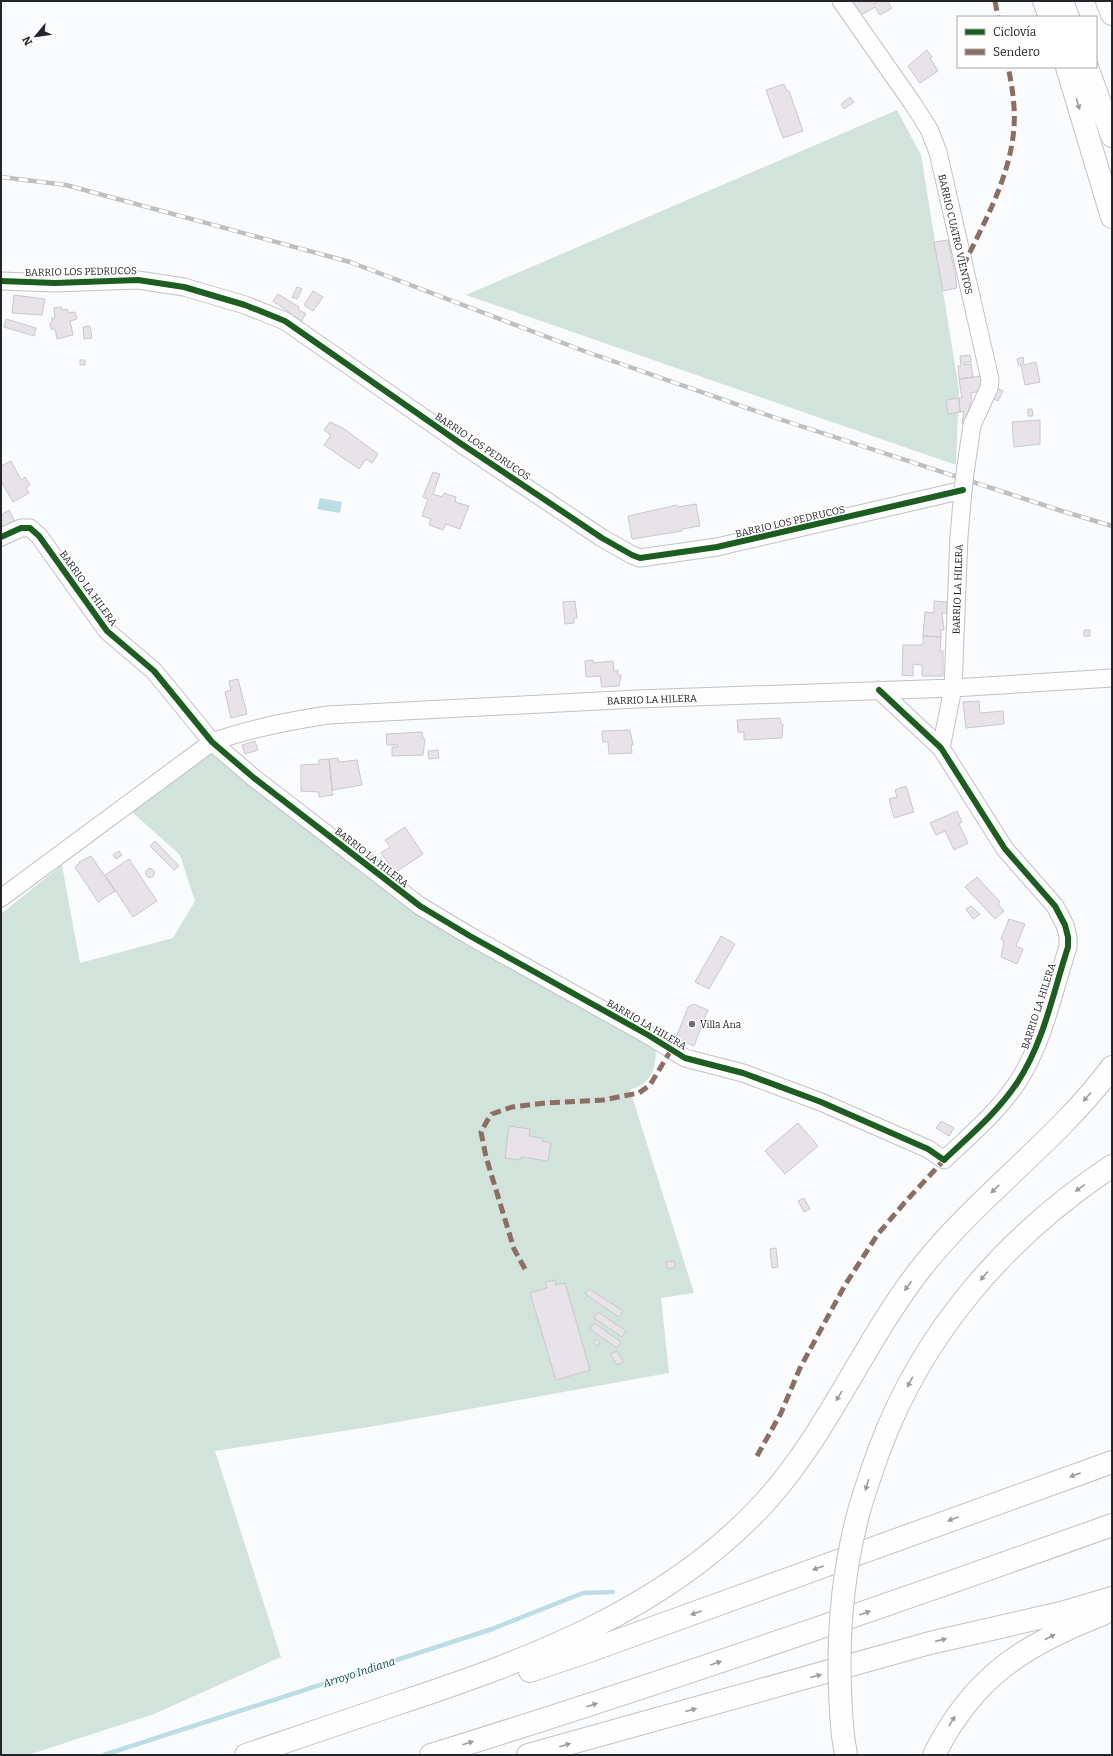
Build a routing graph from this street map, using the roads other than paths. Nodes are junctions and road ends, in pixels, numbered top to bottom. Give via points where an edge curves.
1 (841, 1) edge
2 (1044, 1) edge
3 (1062, 1) edge
4 (1107, 1) edge
5 (1112, 14) edge
6 (1050, 16) edge
7 (1068, 16) edge
8 (1067, 68) edge
9 (1087, 68) edge
10 (1112, 136) edge
11 (1112, 217) edge
12 (1, 281) edge
13 (963, 490) junction
14 (1, 537) edge
15 (1112, 678) edge
16 (953, 688) junction
17 (879, 690) junction
18 (212, 742) junction
19 (941, 748) junction
20 (1, 898) edge
21 (1112, 1067) edge
22 (1112, 1166) edge
23 (1112, 1462) edge
24 (1112, 1525) edge
25 (1112, 1598) edge
26 (1112, 1610) edge
27 (844, 1746) edge
28 (246, 1755) edge
29 (264, 1755) edge
30 (431, 1755) edge
31 (528, 1755) edge
32 (934, 1755) edge

1 - 13 street, BARRIO CUATRO VIENTOS, bridge via 913,104 929,129 938,152 990,379 989,388 972,425
2 - 6 highway
3 - 7 highway
4 - 5 highway
8 -> 11 highway
9 - 10 highway
12 - 13 street, BARRIO LOS PEDRUCOS via 55,283 138,280 184,287 245,305 285,321 498,469 602,538 640,558 717,548
13 - 16 street, BARRIO LA HILERA
14 - 18 street, BARRIO LA HILERA via 21,528 30,528 39,536 106,631 154,671
15 - 16 street, BARRIO LA HILERA
16 - 17 street, BARRIO LA HILERA
16 - 19 street, BARRIO LA HILERA
17 - 18 street, BARRIO LA HILERA via 328,715 271,724
17 - 19 street, BARRIO LA HILERA
18 - 19 street, BARRIO LA HILERA via 254,778 420,906 470,936 685,1058 743,1073 821,1102 928,1148 944,1160 999,1106 1028,1064 1040,1038 1068,947 1068,936 1066,926 1055,906 1005,849
18 - 20 street, BARRIO LA HILERA
21 -> 28 highway via 1058,1128 985,1198 924,1265 897,1301 813,1439 786,1477 723,1544 651,1597 550,1648 484,1675
22 -> 27 highway, bridge via 1075,1191 1039,1221 974,1288 943,1327 915,1372 888,1426 858,1515 845,1580 839,1660
23 -> 29 highway via 589,1651
30 -> 24 highway via 596,1704 857,1616
31 -> 25 highway via 930,1643 1061,1613
32 -> 26 highway via 954,1718 989,1678 1044,1640

